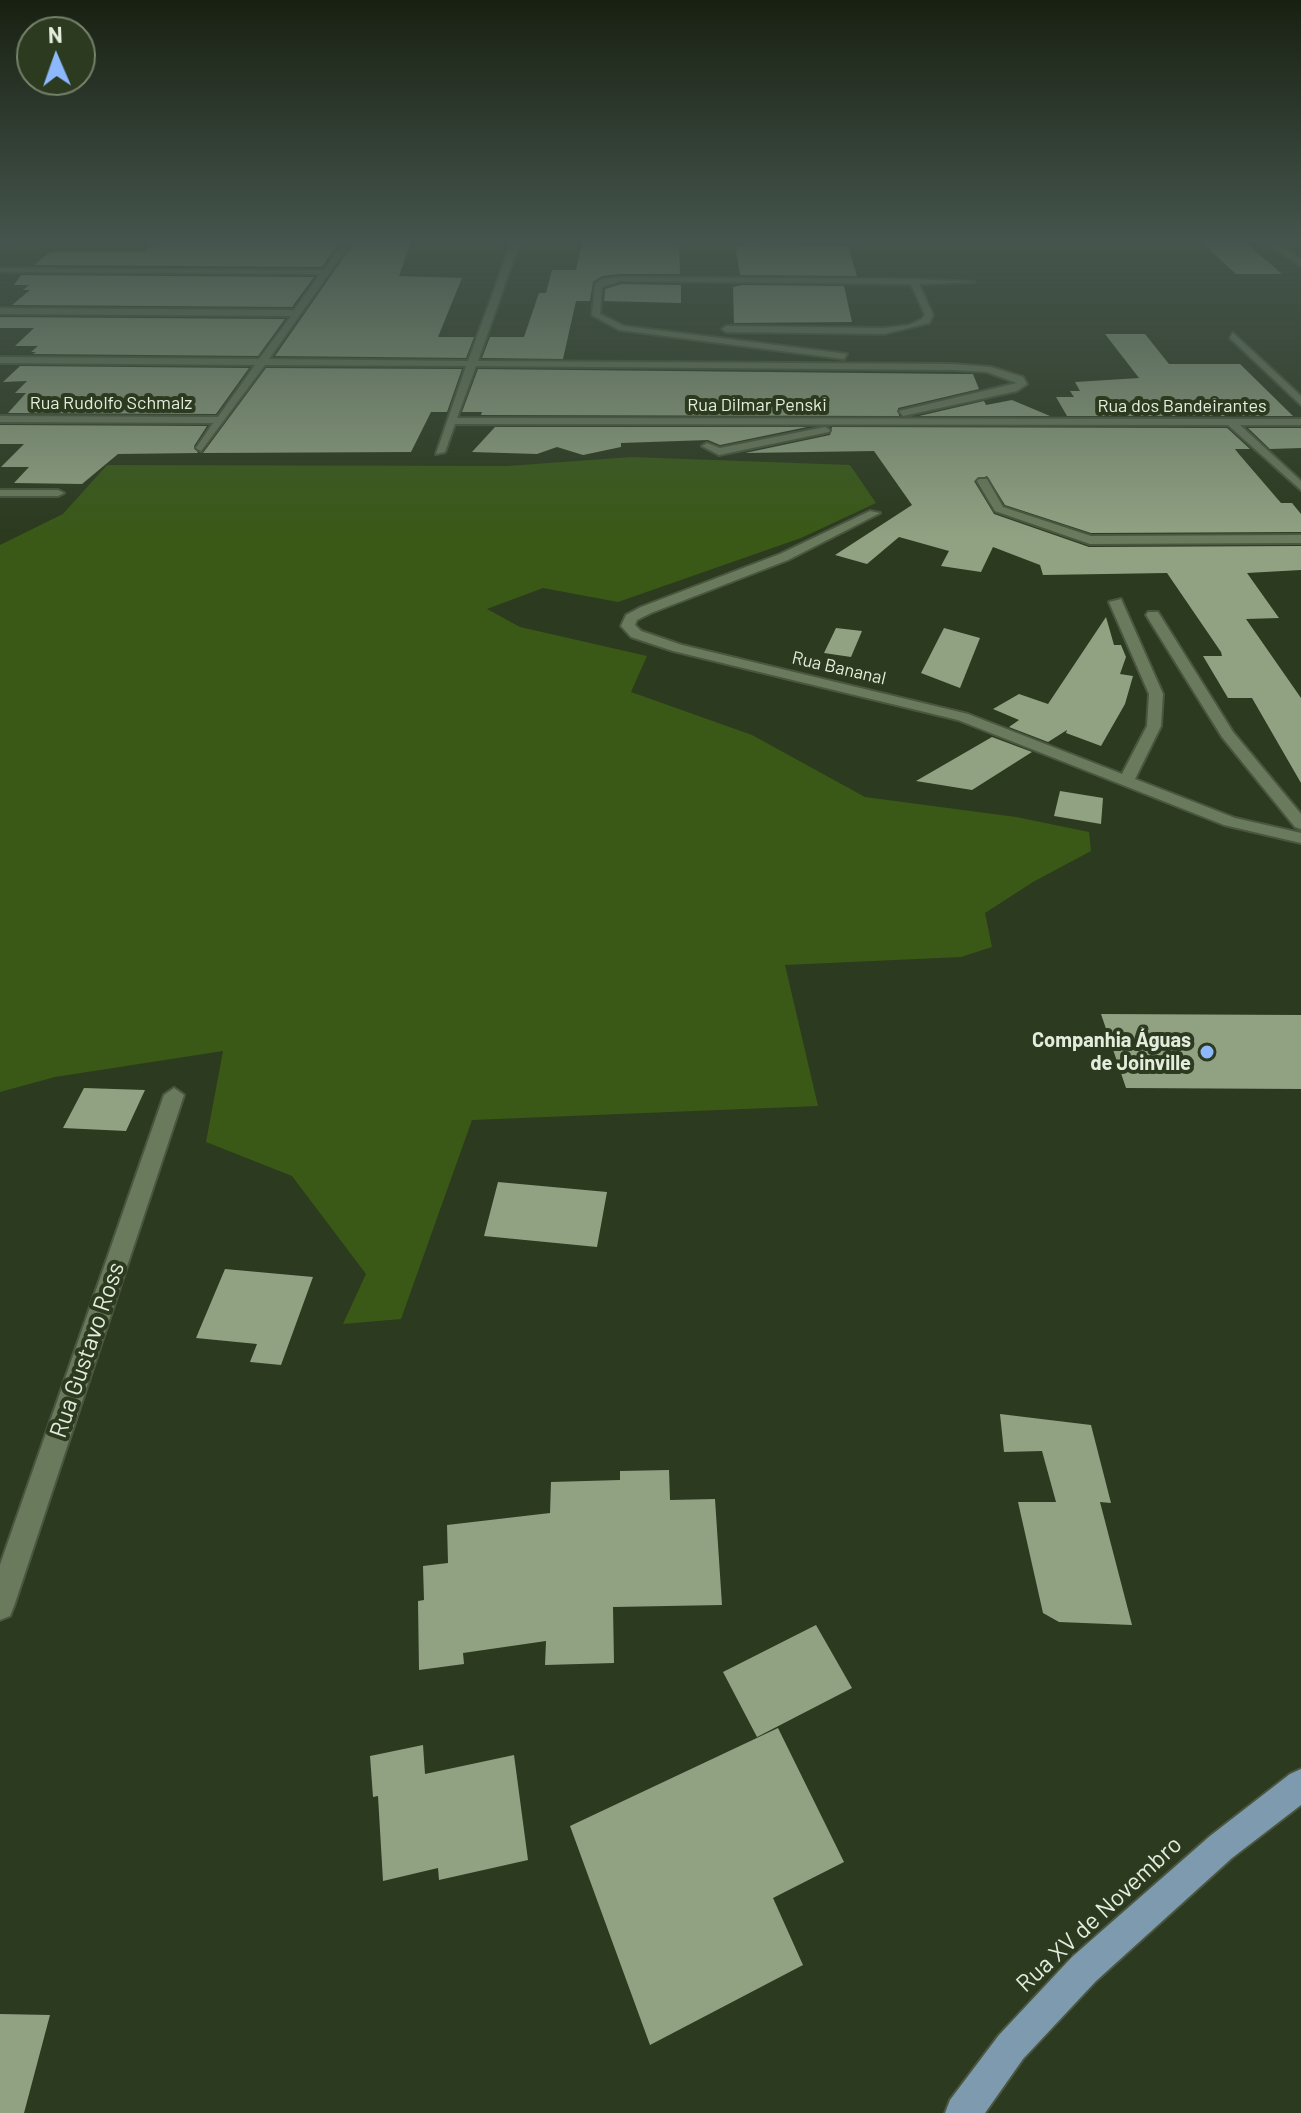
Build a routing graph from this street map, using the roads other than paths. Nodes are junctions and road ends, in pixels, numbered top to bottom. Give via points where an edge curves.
1 (278, 340) edge
2 (479, 340) edge
3 (714, 340) edge
4 (736, 340) edge
5 (1237, 340) edge
6 (742, 343) junction
7 (0, 360) edge
8 (262, 362) junction
9 (470, 363) junction
10 (903, 366) junction
11 (1020, 379) junction
12 (1301, 402) edge
13 (898, 405) dead end
14 (883, 409) dead end
15 (0, 419) edge
16 (221, 420) junction
17 (451, 421) junction
18 (822, 421) junction
19 (863, 422) junction
20 (1064, 422) joint
21 (1231, 422) junction
22 (1301, 422) edge
23 (201, 448) dead end
24 (440, 452) dead end
25 (983, 481) dead end
26 (1301, 487) edge
27 (0, 493) edge
28 (58, 493) dead end
29 (874, 513) dead end
30 (1301, 539) edge
31 (1116, 602) dead end
32 (1153, 615) dead end
33 (1126, 781) junction
34 (1301, 824) edge
35 (1301, 838) edge
36 (174, 1095) dead end
37 (0, 1606) edge
38 (1301, 1785) edge
39 (963, 2113) edge

1 - 8 street
2 - 9 street
3 - 6 street
4 - 6 street
5 - 12 street
6 - 10 street
7 - 8 street
8 - 9 street
8 - 16 street
9 - 10 street
9 - 17 street
10 - 11 street via 976,368
11 - 13 street
11 - 19 street via 1022,384 1014,389
14 - 18 street
15 - 16 street, Rua Rudolfo Schmalz
16 - 23 street
17 - 18 street, Rua Dilmar Penski
17 - 24 street
18 - 19 street, Rua Dilmar Penski
18 - 19 street via 707,446 719,452
19 - 20 street, Rua Dilmar Penski
20 - 21 street, Rua dos Bandeirantes
21 - 22 street, Rua dos Bandeirantes
21 - 26 street
25 - 30 street via 999,509 1090,540
27 - 28 street
29 - 33 street, Rua Bananal via 812,546 646,610 628,626 636,634 678,648 963,717
31 - 33 street via 1156,694 1154,726
32 - 34 street via 1227,734
33 - 35 street, Rua Bananal via 1242,826
36 - 37 street, Rua Gustavo Ross
38 - 39 main road, Rua XV de Novembro via 1209,1857 1084,1969 1011,2047

